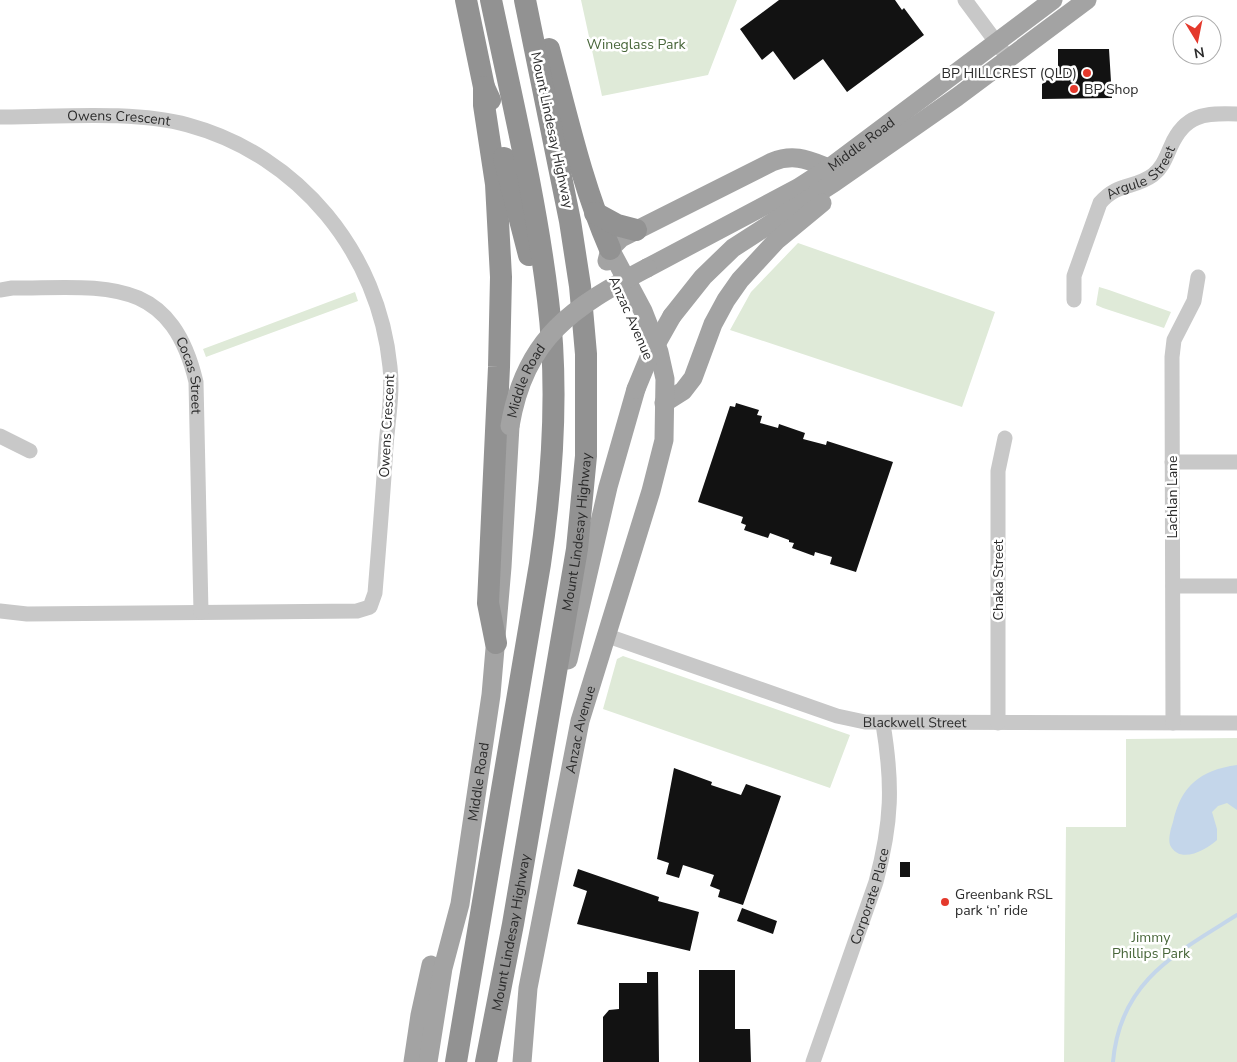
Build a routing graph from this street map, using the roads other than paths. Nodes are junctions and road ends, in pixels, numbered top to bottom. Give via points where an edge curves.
1 (466, 0) edge
2 (492, 0) edge
3 (525, 0) edge
4 (530, 0) edge
5 (965, 0) edge
6 (1053, 0) edge
7 (1086, 0) edge
8 (995, 43) junction
9 (1008, 58) junction
10 (484, 87) junction
11 (1237, 114) edge
12 (0, 118) edge
13 (832, 175) junction
14 (595, 213) junction
15 (636, 230) junction
16 (610, 249) junction
17 (1198, 277) dead end
18 (0, 290) edge
19 (1074, 300) dead end
20 (548, 301) junction
21 (664, 403) junction
22 (0, 436) edge
23 (1005, 438) dead end
24 (30, 450) dead end
25 (1172, 462) junction
26 (1237, 462) edge
27 (1173, 586) junction
28 (1237, 586) edge
29 (0, 611) edge
30 (200, 612) junction
31 (606, 635) junction
32 (496, 643) junction
33 (552, 695) junction
34 (998, 723) junction
35 (1173, 723) junction
36 (1237, 723) edge
37 (883, 724) junction
38 (465, 862) junction
39 (413, 1062) edge
40 (428, 1062) edge
41 (456, 1062) edge
42 (486, 1062) edge
43 (522, 1062) edge
44 (813, 1062) edge

1 - 10 highway
2 - 20 highway via 538,230
3 - 33 highway, Mount Lindesay Highway via 570,221 586,354 587,421 582,507
4 - 14 highway via 544,28
5 - 8 street
6 - 8 main road, Middle Road
7 - 9 main road, Middle Road
8 - 9 street
8 - 13 main road, Middle Road
9 - 13 main road, Middle Road via 957,97
10 - 20 highway via 535,280
10 - 32 highway via 496,184 501,277 488,603
11 - 19 street, Argule Street via 1202,115 1189,121 1177,134 1164,164 1154,173 1144,181 1108,193 1100,203 1074,276
12 - 30 street, Owens Crescent via 142,117 187,124 223,136 285,172 314,199 338,228 372,288 387,344 391,383 375,593 370,607 356,611
13 - 15 main road via 801,157 783,157
13 - 21 main road via 825,201 776,241 740,280 713,324 693,378 683,390
13 - 32 main road, Middle Road, bridge via 790,192 596,295 561,322 530,365 510,426
13 - 33 main road, Middle Road, bridge via 733,248 703,277 672,316 650,356 636,389 608,487 568,660
14 - 15 highway via 617,225
14 - 16 highway
15 - 16 main road
16 - 21 main road, Anzac Avenue via 609,270 641,337
17 - 25 street, Lachlan Lane via 1194,301 1174,340
18 - 30 street, Cocas Street via 109,288 136,296 161,312 176,330 190,357 196,382
20 - 41 highway via 554,410 549,498
21 - 31 main road, Anzac Avenue via 664,440 659,462
22 - 24 street
23 - 34 street, Chaka Street via 998,471
25 - 26 street
25 - 27 street, Lachlan Lane
27 - 28 street
27 - 35 street, Lachlan Lane
29 - 30 street, Owens Crescent via 27,614
31 - 37 street, Blackwell Street via 837,716
31 - 43 main road, Anzac Avenue via 580,721 533,960
32 - 38 main road, Middle Road via 482,760
33 - 42 highway, Mount Lindesay Highway
34 - 35 street, Blackwell Street
34 - 37 street, Blackwell Street
35 - 36 street, Blackwell Street
37 - 44 street, Corporate Place via 891,789 884,852
38 - 39 main road via 448,900 428,979
38 - 40 main road, Middle Road via 460,904 434,1014

